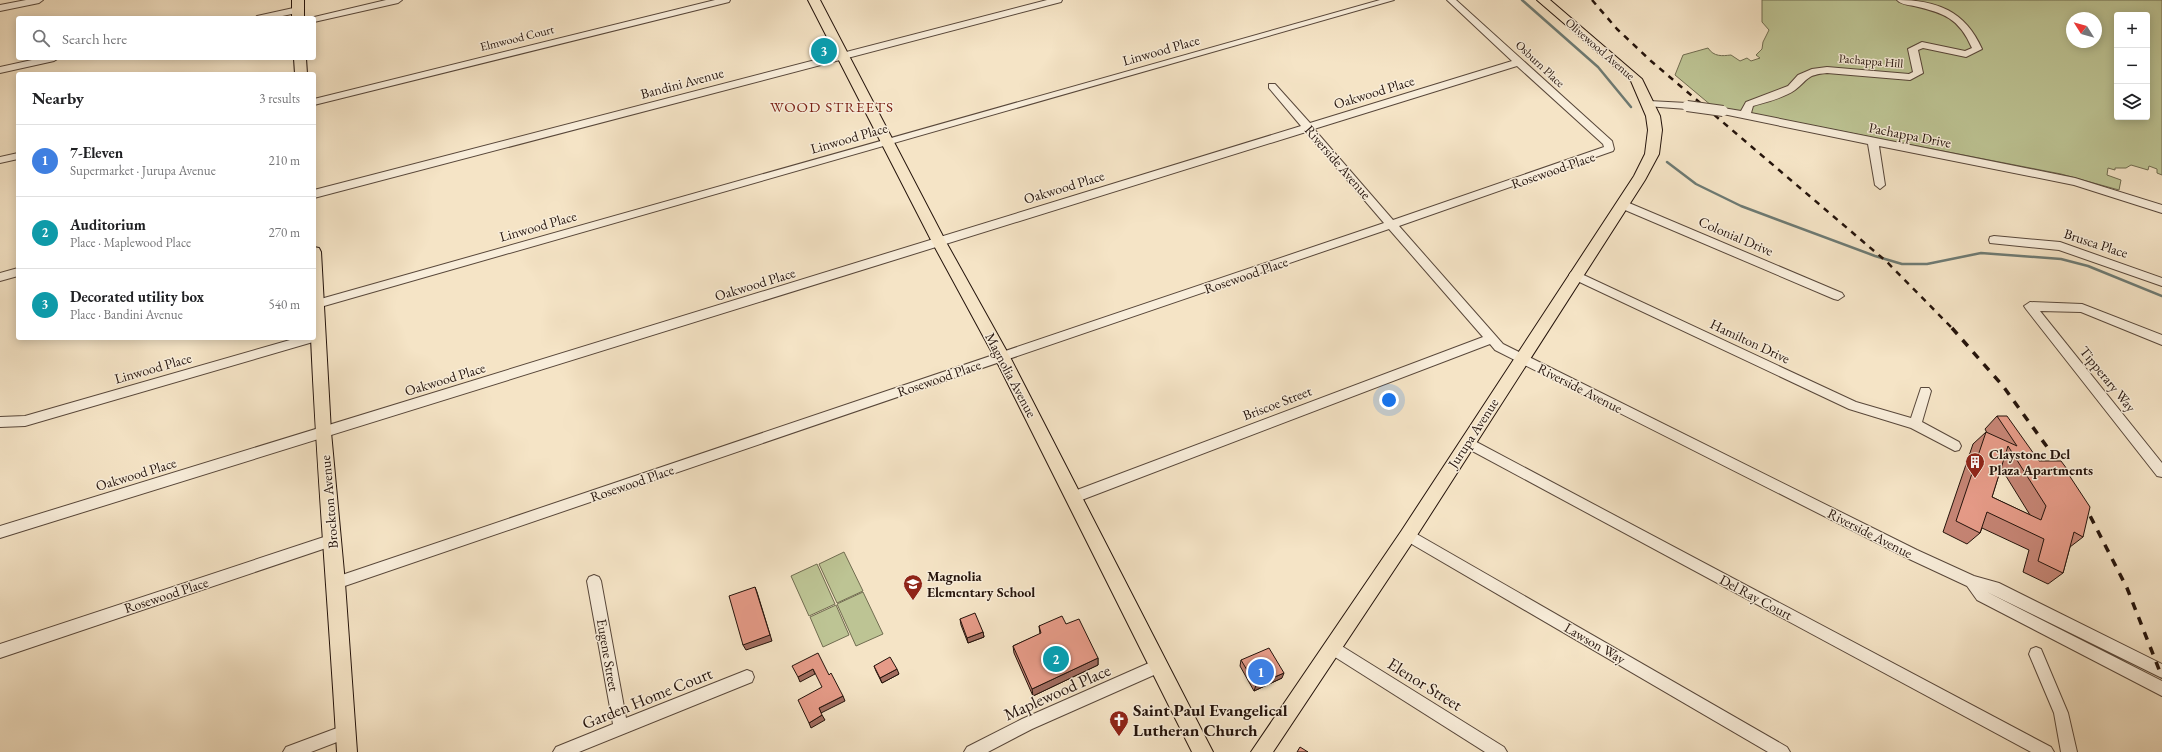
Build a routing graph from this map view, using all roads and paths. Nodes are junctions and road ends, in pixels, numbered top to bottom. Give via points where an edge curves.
1 (39, 0) edge
2 (398, 0) edge
3 (726, 0) edge
4 (814, 0) edge
5 (1058, 0) edge
6 (1390, 0) edge
7 (1451, 0) edge
8 (1542, 0) edge
9 (1900, 0) edge
10 (0, 8) edge
11 (298, 9) edge
12 (268, 16) edge
13 (316, 19) edge
14 (843, 56) junction
15 (45, 60) edge
16 (300, 60) edge
17 (1518, 62) junction
18 (0, 70) edge
19 (301, 72) edge
20 (1272, 86) dead end
21 (316, 102) edge
22 (1649, 104) junction
23 (1745, 115) junction
24 (1308, 128) junction
25 (888, 142) junction
26 (1873, 142) junction
27 (1609, 149) joint
28 (16, 156) edge
29 (0, 160) edge
30 (1880, 185) dead end
31 (316, 193) edge
32 (1622, 204) junction
33 (2162, 209) edge
34 (1392, 225) junction
35 (1994, 240) dead end
36 (939, 242) junction
37 (16, 273) edge
38 (1575, 275) junction
39 (0, 277) edge
40 (2162, 282) edge
41 (316, 287) edge
42 (1838, 296) dead end
43 (317, 304) junction
44 (316, 320) edge
45 (1491, 339) junction
46 (305, 340) edge
47 (315, 340) edge
48 (2162, 340) edge
49 (1002, 357) junction
50 (1521, 358) junction
51 (1925, 390) dead end
52 (0, 422) edge
53 (1915, 424) junction
54 (323, 432) junction
55 (1467, 442) junction
56 (1955, 446) dead end
57 (2160, 466) edge
58 (1074, 497) junction
59 (0, 532) edge
60 (1408, 535) junction
61 (333, 540) junction
62 (594, 581) dead end
63 (1972, 582) junction
64 (336, 583) junction
65 (1332, 647) junction
66 (0, 650) edge
67 (2036, 654) dead end
68 (1158, 666) junction
69 (2162, 671) edge
70 (747, 677) dead end
71 (2162, 689) edge
72 (621, 728) junction
73 (345, 732) junction
74 (291, 752) edge
75 (346, 752) edge
76 (561, 752) edge
77 (972, 752) edge
78 (1203, 752) edge
79 (1261, 752) edge
80 (1499, 752) edge
81 (1782, 752) edge
82 (2046, 752) edge
83 (2069, 752) edge

1 - 10 street
2 - 13 street
3 - 21 street, Elmwood Court
4 - 14 main road, Magnolia Avenue
5 - 14 street, Bandini Avenue
6 - 25 street, Linwood Place
7 - 17 street, Osburn Place
8 - 22 main road, Olivewood Avenue via 1636,79
9 - 23 street, Pachappa Hill via 1952,14 1964,22 1973,36 1977,49 1966,54 1922,45 1913,49 1918,73 1910,77 1815,71 1801,78 1791,88 1749,104
11 - 12 street
14 - 25 main road, Magnolia Avenue
14 - 31 street, Bandini Avenue
15 - 18 street
16 - 19 main road
17 - 24 street, Oakwood Place
17 - 27 street, Osburn Place via 1608,143
20 - 24 street, Riverside Avenue
22 - 23 street, Pachappa Drive, bridge via 1687,106
22 - 32 main road, Jurupa Avenue via 1655,130 1653,150
23 - 26 street, Pachappa Drive
24 - 34 street, Riverside Avenue
24 - 36 street, Oakwood Place
25 - 36 main road, Magnolia Avenue
25 - 43 street, Linwood Place
26 - 30 street
26 - 33 street, Pachappa Drive via 2075,182
27 - 34 street, Rosewood Place
28 - 29 street
32 - 38 main road, Jurupa Avenue
32 - 42 street, Colonial Drive
34 - 45 street, Riverside Avenue
34 - 49 street, Rosewood Place
35 - 40 street, Brusca Place via 2060,246
36 - 49 main road, Magnolia Avenue
36 - 54 street, Oakwood Place
37 - 39 street
38 - 50 main road, Jurupa Avenue
38 - 53 street, Hamilton Drive via 1853,406
41 - 43 main road, Brockton Avenue
43 - 44 main road, Brockton Avenue
45 - 50 street, Riverside Avenue
45 - 58 street, Briscoe Street
46 - 52 street, Linwood Place via 25,421
47 - 54 main road, Brockton Avenue
48 - 57 street, Tipperary Way via 2082,308 2030,306
49 - 58 main road, Magnolia Avenue
49 - 64 street, Rosewood Place
50 - 55 main road, Jurupa Avenue
50 - 63 street, Riverside Avenue
51 - 53 street
53 - 56 street, Hamilton Drive
54 - 59 street, Oakwood Place
54 - 61 main road, Brockton Avenue
55 - 60 main road, Jurupa Avenue
55 - 82 street, Del Ray Court
58 - 68 main road, Magnolia Avenue
60 - 65 main road, Jurupa Avenue
60 - 81 street, Lawson Way
61 - 64 main road, Brockton Avenue
61 - 66 street, Rosewood Place
62 - 72 street, Eugene Street
63 - 69 street, Riverside Avenue via 1994,587
63 - 71 street, Riverside Avenue via 1982,596
64 - 73 main road, Brockton Avenue
65 - 79 main road, Jurupa Avenue
65 - 80 street, Elenor Street
67 - 83 street via 2061,713
68 - 77 street, Maplewood Place via 1027,724
68 - 78 main road, Magnolia Avenue
70 - 72 street, Garden Home Court
72 - 76 street, Garden Home Court
73 - 74 street
73 - 75 main road, Brockton Avenue

